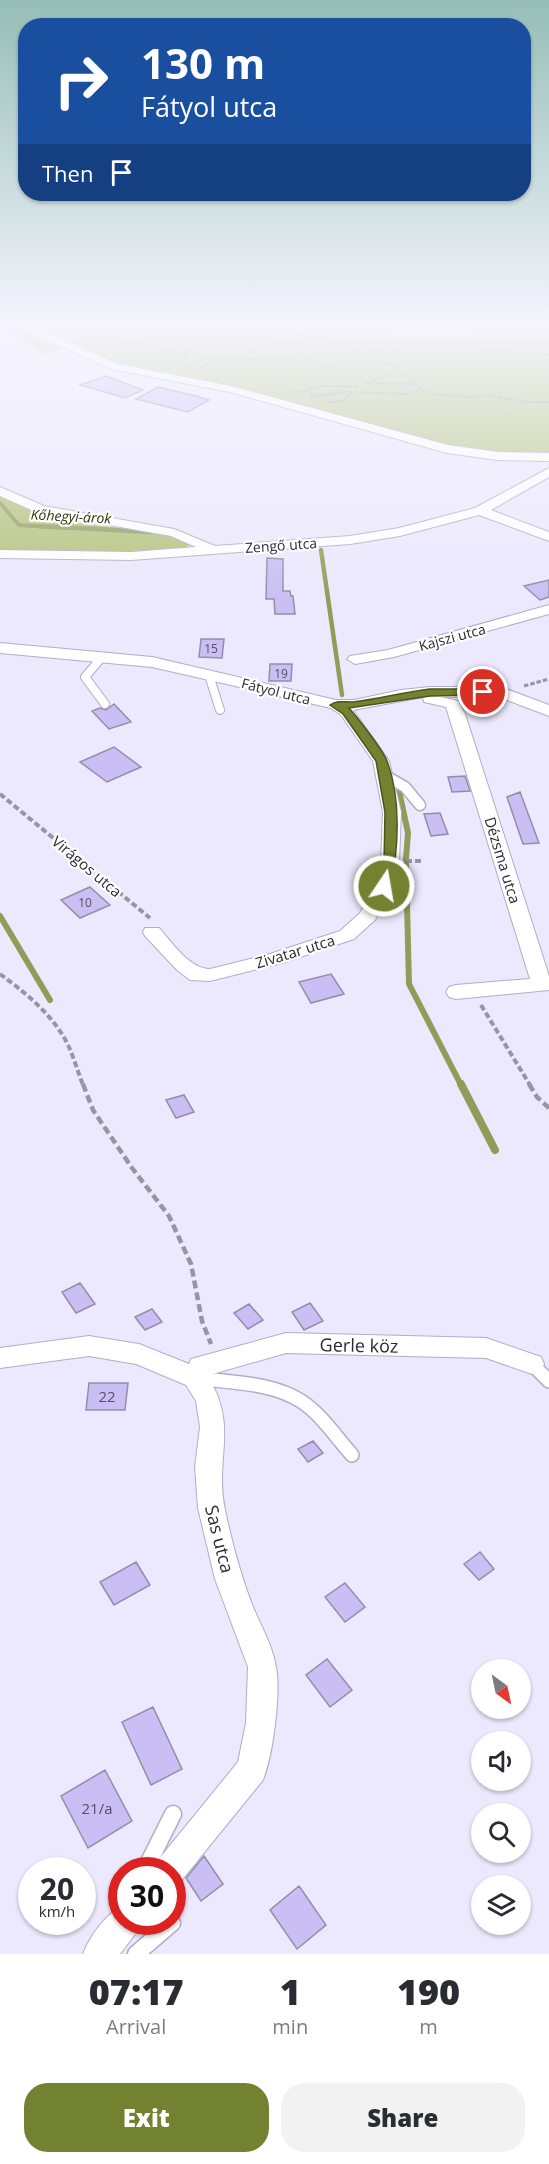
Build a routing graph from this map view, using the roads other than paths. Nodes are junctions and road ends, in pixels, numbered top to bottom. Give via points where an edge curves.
1 (341, 419) edge
2 (549, 457) edge
3 (549, 472) edge
4 (0, 491) edge
5 (480, 511) junction
6 (549, 537) edge
7 (212, 549) junction
8 (0, 554) edge
9 (549, 609) edge
10 (0, 648) edge
11 (102, 657) junction
12 (355, 659) dead end
13 (209, 675) junction
14 (401, 695) junction
15 (105, 704) dead end
16 (336, 705) junction
17 (220, 710) dead end
18 (549, 711) edge
19 (384, 775) junction
20 (420, 805) dead end
21 (157, 938) road end
22 (456, 992) dead end
23 (0, 1358) edge
24 (541, 1372) edge
25 (195, 1378) junction
26 (352, 1455) dead end
27 (173, 1814) dead end
28 (152, 1857) edge
29 (181, 1857) edge

1 - 2 street via 447,449
3 - 5 street, Zengő utca
4 - 7 street via 41,509 174,533
5 - 6 street
5 - 7 street, Zengő utca via 400,532 350,540
7 - 8 street, Zengő utca via 131,556
9 - 12 street, Kajszi utca via 389,654
10 - 11 street, Fátyol utca
11 - 13 street, Fátyol utca via 152,662
11 - 15 lane via 85,677
13 - 16 street, Fátyol utca
13 - 17 lane
14 - 16 street, Fátyol utca
14 - 18 street, Fátyol utca via 501,692
14 - 22 street, Dézsma utca via 452,704 457,714 542,985
16 - 19 street, Zivatar utca via 346,712 381,761
19 - 20 lane via 405,787
19 - 21 street, Zivatar utca via 392,812 390,862 384,886 368,916 347,934 293,954 210,975 197,975 184,966
23 - 25 street via 88,1346 139,1354
24 - 25 street, Gerle köz via 486,1348 286,1343 200,1366
25 - 26 lane via 270,1388 300,1407 311,1409
25 - 29 street, Sas utca via 208,1399 213,1428 208,1467 217,1537 262,1667 261,1723 252,1769
27 - 28 lane

